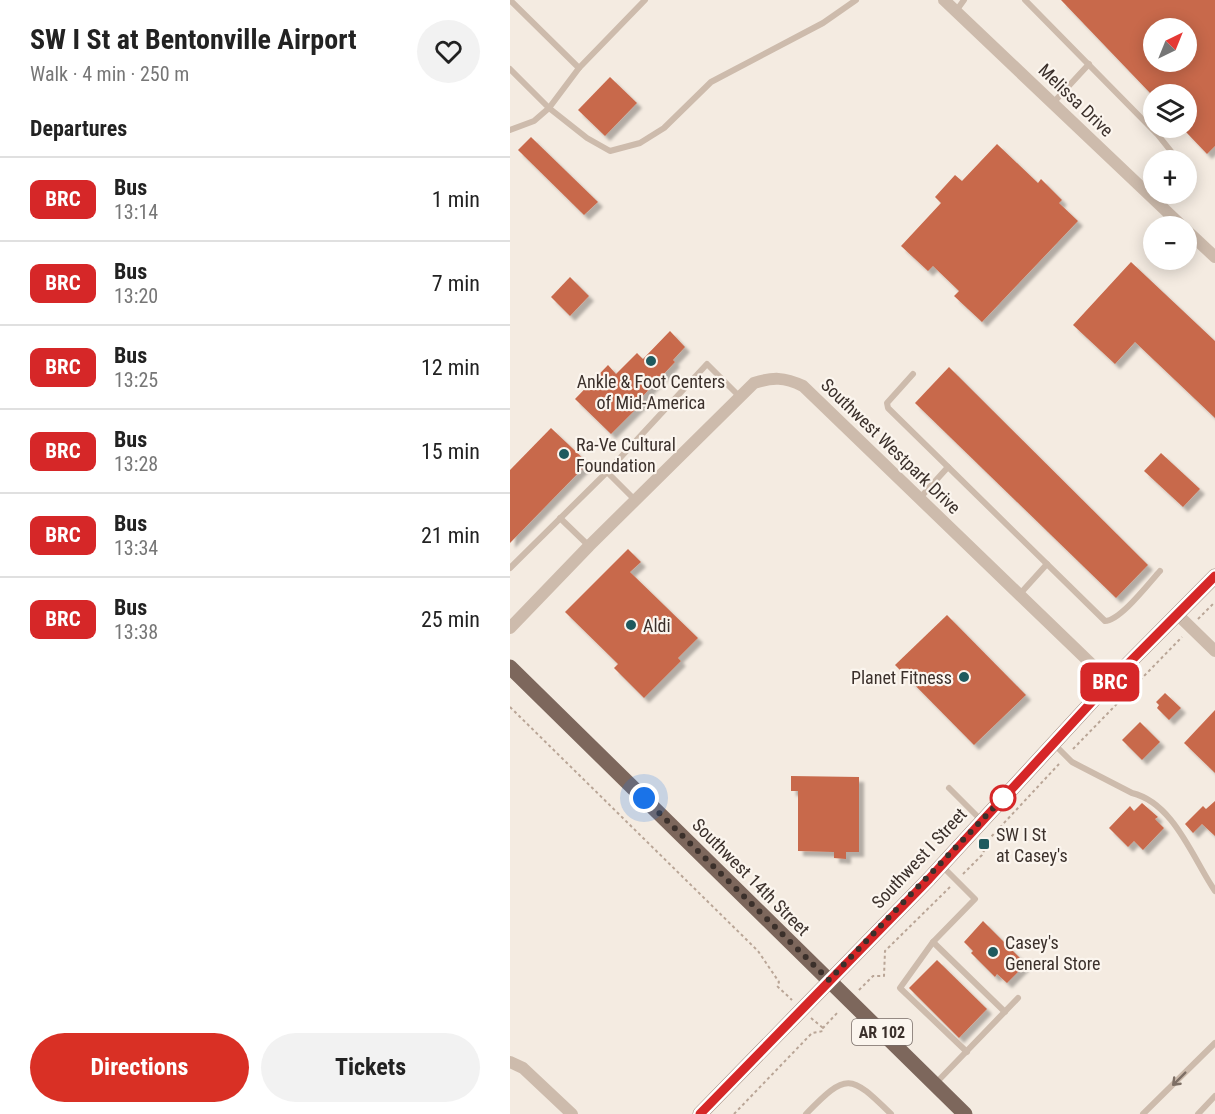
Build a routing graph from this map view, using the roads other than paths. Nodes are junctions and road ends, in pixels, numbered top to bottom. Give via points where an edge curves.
1 (510, 0) edge
2 (645, 0) edge
3 (856, 0) edge
4 (944, 0) edge
5 (964, 0) edge
6 (1025, 0) edge
7 (956, 11) junction
8 (1089, 64) junction
9 (579, 68) junction
10 (510, 69) edge
11 (1053, 103) junction
12 (549, 108) junction
13 (510, 130) edge
14 (1170, 150) edge
15 (1143, 189) edge
16 (1159, 204) edge
17 (1172, 216) edge
18 (1197, 240) edge
19 (1215, 257) edge
20 (914, 374) dead end
21 (740, 397) junction
22 (948, 467) junction
23 (607, 472) junction
24 (919, 499) junction
25 (635, 500) junction
26 (560, 518) junction
27 (589, 546) junction
28 (1047, 564) junction
29 (510, 568) edge
30 (1160, 571) dead end
31 (1215, 576) edge
32 (1019, 595) junction
33 (1177, 615) junction
34 (510, 628) edge
35 (1215, 651) edge
36 (510, 667) edge
37 (1110, 682) junction
38 (1053, 743) junction
39 (949, 788) dead end
40 (982, 821) junction
41 (941, 865) junction
42 (1215, 891) edge
43 (933, 942) junction
44 (956, 964) junction
45 (949, 971) dead end
46 (970, 978) junction
47 (829, 980) junction
48 (963, 985) dead end
49 (982, 990) junction
50 (975, 997) dead end
51 (1018, 998) dead end
52 (1005, 1012) junction
53 (1215, 1043) edge
54 (967, 1052) junction
55 (510, 1062) edge
56 (935, 1084) junction
57 (1215, 1096) edge
58 (572, 1114) edge
59 (700, 1114) edge
60 (807, 1114) edge
61 (891, 1114) edge
62 (965, 1114) edge
63 (1143, 1114) edge
64 (1198, 1114) edge

1 - 9 lane
2 - 9 lane
3 - 12 lane via 823,23 711,82 664,128 640,144 610,151
4 - 7 street, Melissa Drive
5 - 7 lane
6 - 8 lane
7 - 11 street, Melissa Drive
8 - 11 lane
8 - 14 lane
9 - 12 lane
10 - 12 lane
11 - 15 street, Melissa Drive
12 - 13 lane via 534,121
16 - 17 street, Melissa Drive
18 - 19 street
20 - 22 lane via 893,393 888,408
21 - 23 lane via 707,364
21 - 24 street, Southwest Westpark Drive via 754,383 771,377 803,386
21 - 25 street, Southwest Westpark Drive
22 - 24 lane
22 - 28 lane
23 - 25 lane
23 - 26 lane
24 - 32 street, Southwest Westpark Drive
25 - 27 street, Southwest Westpark Drive
26 - 27 lane
26 - 29 lane
27 - 34 street, Southwest Westpark Drive
28 - 30 lane via 1105,621 1121,613
28 - 32 lane
31 - 33 main road, Southwest I Street
32 - 37 street, Southwest Westpark Drive
33 - 35 street
33 - 37 main road, Southwest I Street
36 - 47 main road, Southwest 14th Street / AR 102
37 - 38 main road, Southwest I Street
38 - 40 main road, Southwest I Street
38 - 42 lane via 1072,762 1142,795 1165,814
39 - 40 lane
40 - 41 main road, Southwest I Street
41 - 43 lane via 975,899
41 - 47 main road, Southwest I Street
43 - 44 lane
43 - 54 lane via 900,987
44 - 45 lane
44 - 46 lane
46 - 48 lane
46 - 49 lane
47 - 56 main road, Southwest 14th Street / AR 102
47 - 59 main road, Southwest I Street
49 - 50 lane
49 - 52 lane
51 - 52 lane
52 - 54 lane
53 -> 63 lane
54 - 56 lane
55 - 58 street via 523,1068
56 - 62 main road, Southwest 14th Street / AR 102
57 - 64 lane
60 - 61 lane via 831,1089 848,1082 864,1087

